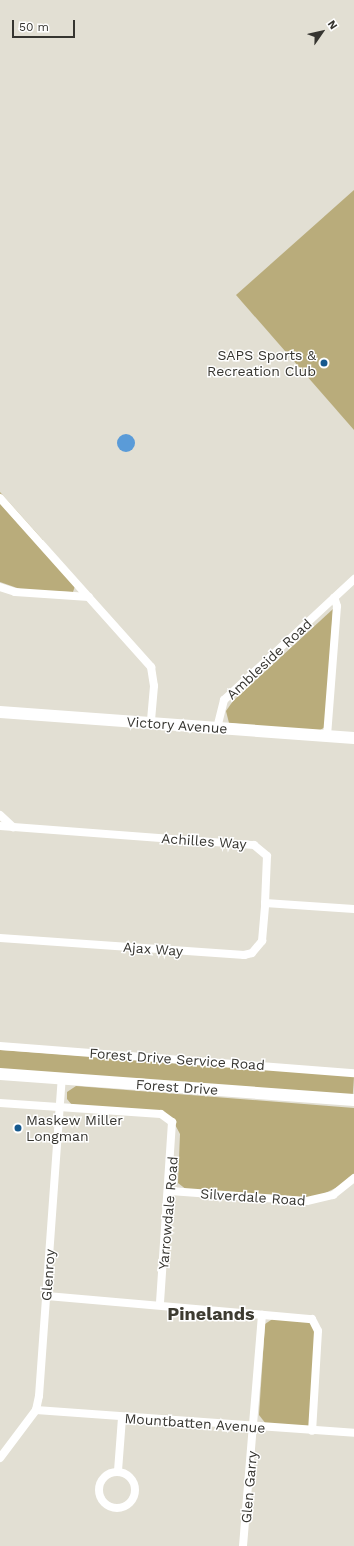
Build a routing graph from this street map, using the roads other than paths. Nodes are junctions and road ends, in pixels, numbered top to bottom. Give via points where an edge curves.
1 (0, 498) edge
2 (354, 579) edge
3 (0, 587) edge
4 (89, 597) junction
5 (334, 597) junction
6 (0, 712) edge
7 (151, 723) junction
8 (217, 728) junction
9 (327, 736) junction
10 (354, 738) edge
11 (0, 815) edge
12 (0, 826) edge
13 (14, 827) junction
14 (265, 902) junction
15 (354, 909) edge
16 (0, 938) edge
17 (0, 1046) edge
18 (354, 1073) edge
19 (0, 1074) edge
20 (62, 1078) junction
21 (354, 1100) edge
22 (0, 1103) edge
23 (60, 1106) junction
24 (354, 1178) edge
25 (170, 1191) junction
26 (46, 1296) junction
27 (160, 1305) junction
28 (262, 1315) junction
29 (36, 1410) junction
30 (122, 1418) junction
31 (255, 1427) junction
32 (312, 1431) junction
33 (354, 1433) edge
34 (0, 1458) edge
35 (118, 1472) junction
36 (243, 1546) edge

1 - 4 street
2 - 5 street, Ambleside Road
3 - 4 street via 15,592
4 - 7 street via 151,667 154,686
5 - 8 street, Ambleside Road via 224,700
5 - 9 street, Ambleside Road via 337,606
6 - 7 street, Victory Avenue
7 - 8 street, Victory Avenue
8 - 9 street, Victory Avenue
9 - 10 street, Victory Avenue
11 - 13 street
12 - 13 street, Achilles Way
13 - 14 street, Achilles Way via 254,845 267,856
14 - 15 street
14 - 16 street, Ajax Way via 262,941 252,953 244,955
17 - 18 street, Forest Drive Service Road
19 - 20 street, Forest Drive
20 - 21 street, Forest Drive
20 - 23 street, Glenroy
22 - 23 street
23 - 25 street, Yarrowdale Road via 161,1114 172,1122
23 - 26 street, Glenroy
24 - 25 street, Silverdale Road via 333,1195 307,1201
25 - 27 street, Yarrowdale Road
26 - 27 street
26 - 29 street, Glenroy
27 - 28 street
28 - 31 street, Glen Garry
28 - 32 street via 306,1316 317,1324
29 - 30 street, Mountbatten Avenue
29 - 34 street
30 - 31 street, Mountbatten Avenue
30 - 35 street
31 - 32 street, Mountbatten Avenue
31 - 36 street, Glen Garry
32 - 33 street, Mountbatten Avenue
35 - 35 street via 130,1477 135,1490 130,1503 116,1508 105,1504 98,1492 103,1477

